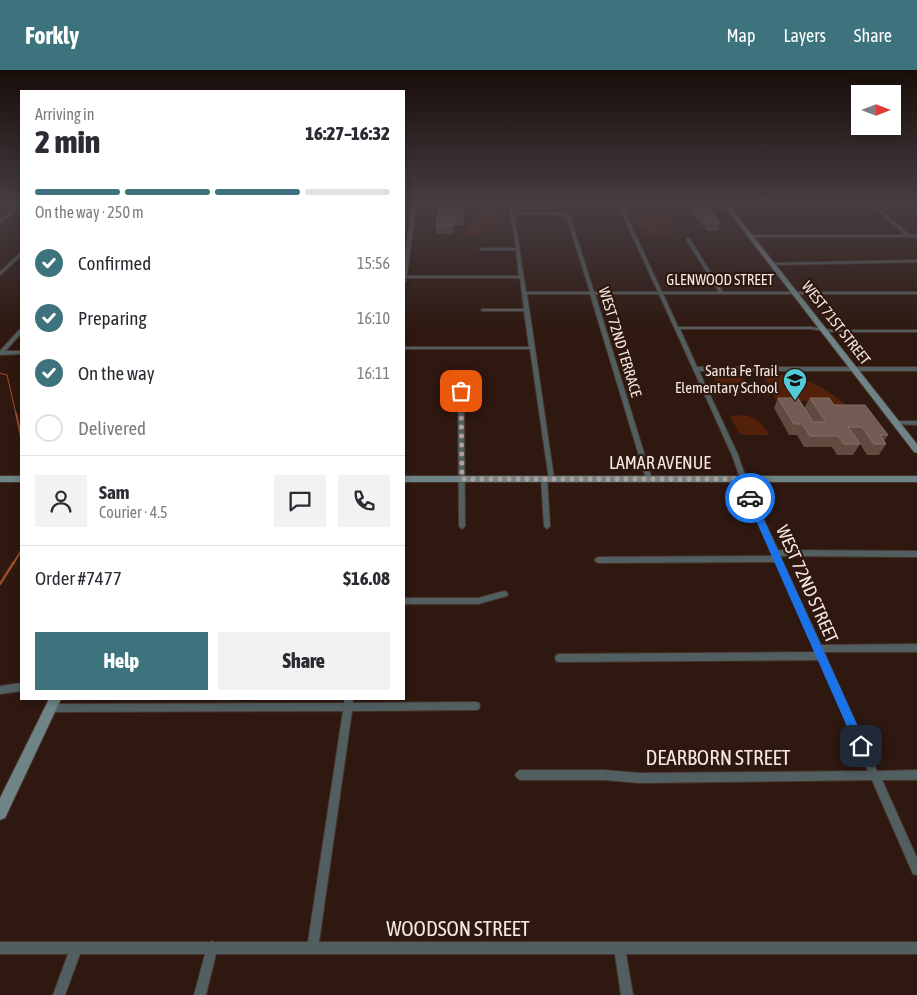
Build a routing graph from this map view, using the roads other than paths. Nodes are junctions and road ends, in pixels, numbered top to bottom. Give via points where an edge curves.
1 (408, 246) edge
2 (578, 246) edge
3 (638, 246) edge
4 (693, 246) edge
5 (759, 246) edge
6 (482, 249) dead end
7 (517, 249) joint
8 (20, 255) edge
9 (917, 261) edge
10 (773, 264) junction
11 (405, 270) edge
12 (0, 274) edge
13 (521, 277) junction
14 (405, 278) edge
15 (524, 293) junction
16 (592, 293) junction
17 (660, 293) junction
18 (722, 293) junction
19 (796, 293) junction
20 (917, 293) edge
21 (483, 310) dead end
22 (526, 310) junction
23 (676, 328) junction
24 (824, 329) junction
25 (917, 331) edge
26 (20, 332) edge
27 (405, 348) edge
28 (532, 348) junction
29 (0, 353) edge
30 (20, 353) edge
31 (696, 369) junction
32 (854, 369) junction
33 (917, 369) edge
34 (461, 391) dead end
35 (897, 423) junction
36 (917, 423) edge
37 (917, 450) edge
38 (548, 478) junction
39 (20, 479) edge
40 (405, 479) edge
41 (462, 479) junction
42 (649, 479) junction
43 (742, 479) junction
44 (917, 479) edge
45 (0, 481) edge
46 (462, 526) dead end
47 (547, 526) dead end
48 (917, 554) edge
49 (776, 556) junction
50 (599, 560) dead end
51 (504, 594) dead end
52 (405, 601) edge
53 (917, 648) edge
54 (820, 653) junction
55 (559, 658) dead end
56 (20, 687) edge
57 (0, 690) edge
58 (348, 703) edge
59 (53, 704) edge
60 (476, 706) dead end
61 (520, 775) dead end
62 (874, 775) junction
63 (917, 775) edge
64 (0, 813) edge
65 (917, 870) edge
66 (212, 947) junction
67 (313, 947) junction
68 (0, 948) edge
69 (76, 948) junction
70 (620, 948) junction
71 (917, 948) edge
72 (59, 995) edge
73 (200, 995) edge
74 (627, 995) edge

1 - 11 street
2 - 16 street, WEST 72ND TERRACE
3 - 17 street, WEST 72ND STREET
4 - 18 street
5 - 10 street, WEST 71ST STREET
6 - 7 street
7 - 13 street
8 - 12 street
9 - 10 street
10 - 19 street, WEST 71ST STREET
13 - 14 street
13 - 15 street
15 - 16 street, GLENWOOD STREET
15 - 22 street
16 - 17 street, GLENWOOD STREET
16 - 42 street, WEST 72ND TERRACE
17 - 18 street, GLENWOOD STREET
17 - 23 street, WEST 72ND STREET
18 - 19 street, GLENWOOD STREET
19 - 20 street, GLENWOOD STREET
19 - 24 street, WEST 71ST STREET
21 - 22 street
22 - 28 street
23 - 24 street
23 - 31 street, WEST 72ND STREET
24 - 25 street
24 - 32 street, WEST 71ST STREET
26 - 29 street
27 - 28 street
28 - 38 street
29 - 30 street
31 - 32 street
31 - 43 street, WEST 72ND STREET via 735,455
32 - 33 street
32 - 35 street, WEST 71ST STREET
34 - 41 street
35 - 36 street
35 - 37 street, WEST 71ST STREET
38 - 41 street, LAMAR AVENUE
38 - 42 street, LAMAR AVENUE
38 - 47 street
39 - 45 street
40 - 41 street, LAMAR AVENUE
41 - 46 street
42 - 43 street, LAMAR AVENUE
43 - 44 street, LAMAR AVENUE
43 - 49 street, WEST 72ND STREET
48 - 49 street
49 - 50 street
49 - 54 street, WEST 72ND STREET
51 - 52 street via 478,601
53 - 54 street
54 - 55 street
54 - 62 street, WEST 72ND STREET
56 - 57 street
58 - 59 street
58 - 60 street
58 - 67 street
59 - 64 street
61 - 62 street, DEARBORN STREET via 639,778
62 - 63 street, DEARBORN STREET
62 - 65 street, WEST 72ND STREET
66 - 67 street, WOODSON STREET
66 - 69 street, WOODSON STREET
66 - 73 street
67 - 70 street, WOODSON STREET
68 - 69 street, WOODSON STREET
69 - 72 street
70 - 71 street, WOODSON STREET
70 - 74 street

